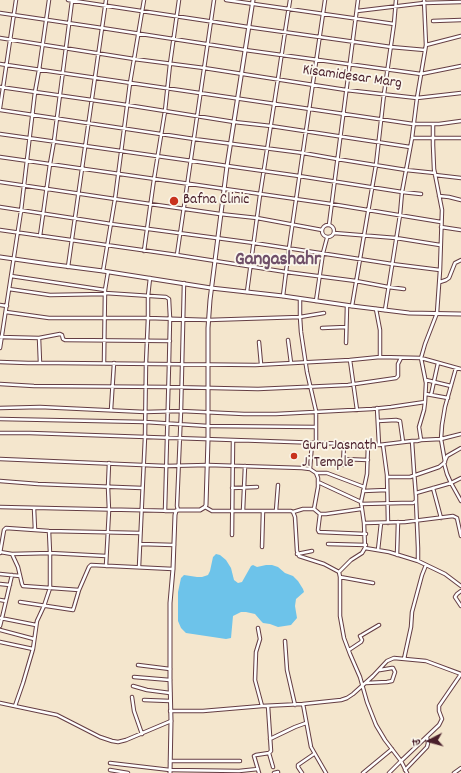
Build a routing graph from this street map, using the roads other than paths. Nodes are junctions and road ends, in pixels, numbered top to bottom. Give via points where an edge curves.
1 (16, 0) edge
2 (48, 0) edge
3 (68, 0) edge
4 (72, 0) edge
5 (106, 0) edge
6 (144, 0) edge
7 (179, 0) edge
8 (214, 0) edge
9 (226, 0) edge
10 (290, 0) edge
11 (325, 0) edge
12 (358, 0) edge
13 (396, 0) edge
14 (424, 1) edge
15 (252, 2) edge
16 (461, 2) edge
17 (105, 6) junction
18 (395, 6) junction
19 (289, 9) junction
20 (142, 11) junction
21 (357, 11) junction
22 (0, 13) edge
23 (323, 14) junction
24 (14, 15) junction
25 (176, 16) junction
26 (356, 19) junction
27 (46, 20) junction
28 (461, 20) edge
29 (211, 21) junction
30 (433, 21) dead end
31 (69, 23) junction
32 (394, 24) junction
33 (248, 27) junction
34 (102, 28) junction
35 (284, 32) junction
36 (138, 34) junction
37 (319, 36) junction
38 (461, 36) edge
39 (0, 38) edge
40 (173, 39) junction
41 (10, 40) junction
42 (353, 41) junction
43 (207, 44) junction
44 (43, 45) junction
45 (426, 45) junction
46 (391, 47) junction
47 (66, 48) junction
48 (245, 50) junction
49 (425, 50) junction
50 (98, 54) junction
51 (281, 54) junction
52 (134, 59) junction
53 (316, 60) junction
54 (0, 64) edge
55 (170, 64) junction
56 (350, 64) junction
57 (6, 65) junction
58 (461, 66) edge
59 (204, 68) junction
60 (39, 70) junction
61 (388, 70) junction
62 (63, 73) junction
63 (241, 74) junction
64 (421, 74) junction
65 (95, 78) junction
66 (278, 79) junction
67 (130, 83) junction
68 (313, 84) junction
69 (1, 87) edge
70 (168, 89) junction
71 (346, 90) junction
72 (35, 92) junction
73 (461, 93) edge
74 (200, 94) junction
75 (384, 94) junction
76 (60, 96) junction
77 (237, 98) junction
78 (417, 98) junction
79 (92, 100) junction
80 (274, 104) junction
81 (127, 105) junction
82 (0, 109) edge
83 (309, 109) junction
84 (165, 111) junction
85 (343, 114) junction
86 (32, 115) junction
87 (197, 116) junction
88 (57, 118) junction
89 (381, 120) junction
90 (461, 121) edge
91 (234, 122) junction
92 (89, 123) junction
93 (413, 124) junction
94 (433, 124) junction
95 (271, 126) junction
96 (124, 128) junction
97 (306, 132) junction
98 (161, 133) junction
99 (0, 134) edge
100 (340, 136) junction
101 (30, 138) junction
102 (412, 138) junction
103 (433, 138) junction
104 (461, 138) edge
105 (194, 139) junction
106 (54, 142) junction
107 (230, 143) junction
108 (379, 143) junction
109 (86, 146) junction
110 (410, 147) junction
111 (267, 149) junction
112 (121, 151) junction
113 (303, 153) junction
114 (157, 156) junction
115 (0, 157) edge
116 (337, 160) junction
117 (27, 161) junction
118 (191, 161) junction
119 (50, 164) junction
120 (376, 165) junction
121 (227, 166) junction
122 (82, 168) junction
123 (406, 170) junction
124 (264, 171) junction
125 (118, 174) junction
126 (435, 174) junction
127 (299, 176) junction
128 (461, 178) edge
129 (154, 179) junction
130 (0, 182) edge
131 (334, 182) junction
132 (188, 183) junction
133 (24, 185) junction
134 (372, 188) junction
135 (46, 189) junction
136 (224, 189) junction
137 (402, 192) junction
138 (79, 194) junction
139 (260, 194) junction
140 (422, 194) dead end
141 (439, 196) junction
142 (115, 199) junction
143 (296, 200) junction
144 (461, 200) edge
145 (151, 204) junction
146 (331, 204) junction
147 (0, 207) edge
148 (184, 208) junction
149 (368, 210) junction
150 (20, 211) junction
151 (43, 213) junction
152 (220, 214) junction
153 (400, 215) junction
154 (75, 218) junction
155 (257, 218) junction
156 (441, 222) junction
157 (111, 224) junction
158 (292, 224) junction
159 (329, 225) junction
160 (441, 227) junction
161 (147, 228) junction
162 (0, 230) edge
163 (322, 230) junction
164 (461, 230) edge
165 (17, 233) junction
166 (180, 233) junction
167 (334, 233) junction
168 (363, 235) junction
169 (40, 236) junction
170 (217, 238) junction
171 (327, 238) junction
172 (396, 238) junction
173 (73, 241) junction
174 (254, 243) junction
175 (107, 245) junction
176 (440, 245) junction
177 (289, 248) junction
178 (144, 251) junction
179 (323, 253) junction
180 (177, 255) junction
181 (0, 257) edge
182 (13, 258) junction
183 (359, 259) junction
184 (461, 260) edge
185 (214, 261) junction
186 (392, 264) junction
187 (250, 266) junction
188 (68, 267) junction
189 (440, 270) junction
190 (103, 271) junction
191 (108, 272) junction
192 (286, 272) junction
193 (11, 276) junction
194 (320, 277) junction
195 (150, 278) junction
196 (356, 282) junction
197 (440, 282) junction
198 (184, 283) junction
199 (388, 287) junction
200 (211, 288) junction
201 (9, 289) junction
202 (404, 289) dead end
203 (105, 292) junction
204 (247, 292) junction
205 (148, 296) junction
206 (283, 296) junction
207 (300, 299) junction
208 (316, 301) junction
209 (0, 305) edge
210 (7, 306) junction
211 (347, 306) junction
212 (352, 306) junction
213 (376, 309) junction
214 (385, 310) junction
215 (6, 312) junction
216 (324, 313) dead end
217 (437, 314) junction
218 (461, 314) edge
219 (300, 317) junction
220 (104, 318) junction
221 (148, 318) junction
222 (170, 318) junction
223 (183, 319) junction
224 (208, 320) junction
225 (346, 327) junction
226 (322, 328) dead end
227 (1, 337) edge
228 (39, 338) junction
229 (104, 340) junction
230 (288, 340) dead end
231 (147, 341) junction
232 (170, 341) junction
233 (259, 342) dead end
234 (346, 344) dead end
235 (0, 348) edge
236 (380, 357) junction
237 (401, 358) junction
238 (421, 358) junction
239 (350, 360) junction
240 (0, 362) edge
241 (40, 363) junction
242 (104, 363) junction
243 (114, 363) junction
244 (291, 363) junction
245 (306, 363) junction
246 (438, 363) junction
247 (146, 364) junction
248 (169, 364) junction
249 (182, 364) junction
250 (208, 364) junction
251 (261, 364) junction
252 (456, 368) junction
253 (461, 369) edge
254 (426, 380) junction
255 (434, 382) junction
256 (0, 384) edge
257 (354, 385) junction
258 (113, 386) junction
259 (451, 386) junction
260 (146, 387) junction
261 (169, 387) junction
262 (182, 387) junction
263 (310, 387) junction
264 (208, 388) junction
265 (426, 394) junction
266 (431, 395) junction
267 (448, 398) junction
268 (424, 402) junction
269 (0, 408) edge
270 (377, 408) junction
271 (112, 410) junction
272 (356, 410) junction
273 (168, 411) junction
274 (181, 411) junction
275 (316, 411) junction
276 (145, 412) junction
277 (208, 413) junction
278 (0, 419) edge
279 (145, 422) junction
280 (378, 422) junction
281 (168, 424) junction
282 (180, 425) junction
283 (208, 426) junction
284 (316, 427) junction
285 (0, 433) edge
286 (461, 434) edge
287 (145, 437) junction
288 (167, 438) junction
289 (180, 439) junction
290 (442, 439) junction
291 (208, 440) junction
292 (421, 440) junction
293 (233, 441) junction
294 (412, 441) junction
295 (312, 442) junction
296 (403, 442) junction
297 (316, 443) junction
298 (344, 444) junction
299 (368, 445) junction
300 (379, 445) junction
301 (383, 445) junction
302 (461, 448) edge
303 (0, 459) edge
304 (344, 459) junction
305 (368, 460) junction
306 (444, 462) junction
307 (110, 463) junction
308 (143, 464) junction
309 (179, 465) junction
310 (208, 465) junction
311 (343, 465) dead end
312 (166, 466) junction
313 (233, 466) junction
314 (245, 466) junction
315 (310, 469) junction
316 (316, 473) junction
317 (414, 475) junction
318 (387, 477) junction
319 (461, 478) edge
320 (0, 481) edge
321 (318, 482) junction
322 (450, 482) junction
323 (278, 485) dead end
324 (108, 487) junction
325 (257, 487) dead end
326 (142, 488) junction
327 (232, 488) junction
328 (244, 488) junction
329 (433, 488) junction
330 (364, 489) junction
331 (388, 490) junction
332 (416, 493) junction
333 (416, 501) junction
334 (461, 501) edge
335 (361, 503) junction
336 (388, 504) junction
337 (0, 507) edge
338 (205, 507) junction
339 (34, 508) junction
340 (314, 509) junction
341 (361, 509) junction
342 (109, 510) junction
343 (142, 510) junction
344 (165, 511) junction
345 (177, 511) junction
346 (232, 511) junction
347 (243, 511) junction
348 (263, 511) junction
349 (276, 511) junction
350 (293, 512) junction
351 (320, 514) junction
352 (441, 518) junction
353 (417, 521) junction
354 (398, 522) junction
355 (364, 523) junction
356 (381, 523) junction
357 (388, 523) junction
358 (35, 530) junction
359 (49, 531) junction
360 (461, 532) edge
361 (108, 533) junction
362 (140, 533) junction
363 (366, 534) junction
364 (232, 535) dead end
365 (461, 536) edge
366 (140, 544) junction
367 (328, 544) dead end
368 (174, 545) junction
369 (262, 547) dead end
370 (366, 547) junction
371 (378, 550) junction
372 (312, 551) dead end
373 (0, 553) edge
374 (50, 553) junction
375 (12, 554) junction
376 (297, 554) junction
377 (397, 555) junction
378 (106, 556) junction
379 (418, 561) junction
380 (426, 565) junction
381 (106, 566) junction
382 (138, 567) junction
383 (173, 569) junction
384 (339, 572) junction
385 (0, 574) edge
386 (12, 575) junction
387 (20, 576) junction
388 (340, 577) junction
389 (373, 583) dead end
390 (0, 584) edge
391 (10, 585) junction
392 (461, 586) edge
393 (50, 588) junction
394 (79, 590) junction
395 (461, 591) edge
396 (0, 600) edge
397 (6, 601) junction
398 (20, 602) dead end
399 (44, 606) junction
400 (461, 606) edge
401 (1, 618) edge
402 (36, 625) junction
403 (379, 625) dead end
404 (0, 626) edge
405 (258, 628) dead end
406 (0, 630) edge
407 (34, 639) junction
408 (285, 641) dead end
409 (0, 642) edge
410 (33, 649) junction
411 (349, 650) junction
412 (404, 659) junction
413 (138, 666) dead end
414 (170, 669) junction
415 (379, 670) junction
416 (461, 674) edge
417 (134, 677) dead end
418 (170, 680) junction
419 (364, 684) junction
420 (133, 686) dead end
421 (170, 693) junction
422 (132, 697) dead end
423 (144, 700) dead end
424 (170, 701) junction
425 (0, 703) edge
426 (295, 704) junction
427 (303, 704) junction
428 (15, 706) junction
429 (262, 706) junction
430 (268, 706) junction
431 (170, 712) junction
432 (171, 721) junction
433 (306, 723) junction
434 (142, 734) junction
435 (427, 737) junction
436 (270, 739) junction
437 (392, 749) junction
438 (269, 753) junction
439 (314, 754) junction
440 (170, 761) junction
441 (240, 761) dead end
442 (401, 761) junction
443 (110, 763) dead end
444 (127, 765) junction
445 (272, 767) dead end
446 (461, 768) edge
447 (258, 769) junction
448 (110, 770) dead end
449 (170, 771) edge
450 (406, 771) edge
451 (278, 772) dead end
452 (325, 772) edge
453 (126, 773) edge
454 (259, 773) edge
455 (274, 773) edge
456 (302, 773) edge
457 (321, 773) edge
458 (363, 773) edge
459 (389, 773) edge
460 (454, 773) edge

1 - 24 street
2 - 27 street
3 - 4 street
4 - 17 street
4 - 31 street
5 - 17 street
6 - 20 street
7 - 25 street
8 - 29 street
9 - 15 street
10 - 19 street
11 - 23 street
12 - 21 street
13 - 18 street
14 - 16 street
14 - 18 street
14 - 45 street
15 - 19 street
15 - 33 street
17 - 20 street
17 - 34 street
18 - 21 street
18 - 32 street
19 - 23 street
19 - 35 street
20 - 25 street
20 - 36 street
21 - 26 street
22 - 24 street
23 - 26 street
23 - 37 street
24 - 27 street
24 - 41 street
25 - 29 street
25 - 40 street
26 - 32 street
26 - 42 street
27 - 31 street
27 - 44 street
28 - 30 street
29 - 33 street
29 - 43 street
31 - 34 street
31 - 47 street
32 - 46 street
33 - 35 street
33 - 48 street
34 - 36 street
34 - 50 street
35 - 37 street
35 - 51 street
36 - 40 street
36 - 52 street
37 - 42 street
37 - 53 street
38 - 45 street
39 - 41 street, Kisamidesar Marg
40 - 43 street
40 - 55 street
41 - 44 street, Kisamidesar Marg
41 - 57 street
42 - 46 street
42 - 56 street
43 - 48 street
43 - 59 street
44 - 47 street, Kisamidesar Marg
44 - 60 street
45 - 49 street
46 - 49 street
46 - 61 street
47 - 50 street, Kisamidesar Marg
47 - 62 street
48 - 51 street
48 - 63 street
49 - 64 street
50 - 52 street, Kisamidesar Marg
50 - 65 street
51 - 53 street
51 - 66 street
52 - 55 street, Kisamidesar Marg
52 - 67 street
53 - 56 street
53 - 68 street
54 - 57 street
55 - 59 street, Kisamidesar Marg
55 - 70 street
56 - 61 street
56 - 71 street
57 - 60 street
57 - 69 street
58 - 64 street
59 - 63 street, Kisamidesar Marg
59 - 74 street
60 - 62 street
60 - 72 street
61 - 64 street
61 - 75 street
62 - 65 street
62 - 76 street
63 - 66 street, Kisamidesar Marg
63 - 77 street
64 - 78 street
65 - 67 street
65 - 79 street
66 - 68 street, Kisamidesar Marg
66 - 80 street
67 - 70 street
67 - 81 street
68 - 71 street, Kisamidesar Marg
68 - 83 street
69 - 72 street
69 - 82 street
70 - 74 street
70 - 84 street
71 - 75 street, Kisamidesar Marg
71 - 85 street
72 - 76 street
72 - 86 street
73 - 78 street, Kisamidesar Marg
74 - 77 street
74 - 87 street
75 - 78 street, Kisamidesar Marg
75 - 89 street
76 - 79 street
76 - 88 street
77 - 80 street
77 - 91 street
78 - 93 street
79 - 81 street
79 - 92 street
80 - 83 street
80 - 95 street
81 - 84 street
81 - 96 street
82 - 86 street
83 - 85 street
83 - 97 street
84 - 87 street
84 - 98 street
85 - 89 street
85 - 100 street
86 - 88 street
86 - 101 street
87 - 91 street
87 - 105 street
88 - 92 street
88 - 106 street
89 - 93 street
89 - 108 street
90 - 94 street
91 - 95 street
91 - 107 street
92 - 96 street
92 - 109 street
93 - 94 street
93 - 102 street
94 - 103 street
95 - 97 street
95 - 111 street
96 - 98 street
96 - 112 street
97 - 100 street
97 - 113 street
98 - 105 street
98 - 114 street
99 - 101 street
100 - 108 street
100 - 116 street
101 - 106 street
101 - 117 street
102 - 103 street
102 - 110 street
103 - 104 street
103 - 126 street
105 - 107 street
105 - 118 street
106 - 109 street
106 - 119 street
107 - 111 street
107 - 121 street
108 - 110 street
108 - 120 street
109 - 112 street
109 - 122 street
110 - 123 street
111 - 113 street
111 - 124 street
112 - 114 street
112 - 125 street
113 - 116 street
113 - 127 street
114 - 118 street
114 - 129 street
115 - 117 street
116 - 120 street
116 - 131 street
117 - 119 street
117 - 133 street
118 - 121 street
118 - 132 street
119 - 122 street
119 - 135 street
120 - 123 street
120 - 134 street
121 - 124 street
121 - 136 street
122 - 125 street
122 - 138 street
123 - 126 street
123 - 137 street
124 - 127 street
124 - 139 street
125 - 129 street
125 - 142 street
126 - 128 street
126 - 141 street
127 - 131 street
127 - 143 street
129 - 132 street
129 - 145 street
130 - 133 street
131 - 134 street
131 - 146 street
132 - 136 street
132 - 148 street
133 - 135 street
133 - 150 street
134 - 137 street
134 - 149 street
135 - 138 street
135 - 151 street
136 - 139 street
136 - 152 street
137 - 140 street
137 - 153 street
138 - 142 street
138 - 154 street
139 - 143 street
139 - 155 street
141 - 144 street
141 - 156 street
142 - 145 street
142 - 157 street
143 - 146 street
143 - 158 street
145 - 148 street
145 - 161 street
146 - 149 street
146 - 159 street
147 - 150 street
148 - 152 street
148 - 166 street
149 - 153 street
149 - 168 street
150 - 151 street
150 - 165 street
151 - 154 street
151 - 169 street
152 - 155 street
152 - 170 street
153 - 156 street
153 - 172 street
154 - 157 street
154 - 173 street
155 - 158 street
155 - 174 street
156 - 160 street
157 - 161 street
157 - 175 street
158 - 163 street
158 - 177 street
159 - 163 street via 324,226
159 - 167 street
160 - 164 street
160 - 176 street
161 - 166 street
161 - 178 street
162 - 165 street
163 - 171 street via 322,234
165 - 169 street
165 - 182 street
166 - 170 street
166 - 180 street
167 - 168 street
167 - 171 street via 332,237
168 - 172 street
168 - 183 street
169 - 173 street
170 - 174 street
170 - 185 street
171 - 179 street
172 - 176 street
172 - 186 street
173 - 175 street
173 - 188 street
174 - 177 street
174 - 187 street
175 - 178 street
175 - 190 street
176 - 189 street
177 - 179 street
177 - 192 street
178 - 180 street
179 - 183 street
179 - 194 street
180 - 185 street
181 - 182 street
182 - 188 street
182 - 193 street
183 - 186 street
183 - 196 street
184 - 197 street via 455,263 449,278
185 - 187 street
185 - 200 street
186 - 189 street
186 - 199 street
187 - 192 street
187 - 204 street
188 - 190 street
189 - 197 street
190 - 191 street
191 - 195 street
191 - 203 street
192 - 194 street
192 - 206 street
193 - 201 street
193 - 203 street
194 - 196 street
194 - 208 street
195 - 198 street
195 - 205 street
196 - 199 street
196 - 212 street
197 - 217 street
198 - 200 street
198 - 223 street
199 - 202 street
199 - 214 street
200 - 204 street
200 - 224 street
201 - 203 street via 50,295
201 - 210 street
203 - 205 street
203 - 220 street
204 - 206 street
205 - 221 street
205 - 222 street via 169,299
206 - 207 street
207 - 208 street
207 - 219 street
208 - 211 street
209 - 210 street
210 - 215 street
211 - 212 street
211 - 225 street
212 - 213 street
213 - 214 street
213 - 236 street
214 - 217 street
215 - 220 street via 49,318
215 - 227 street
216 - 219 street
217 - 218 street
217 - 238 street
219 - 224 street
219 - 245 street
220 - 221 street
220 - 229 street
221 - 222 street
221 - 231 street
222 - 223 street
222 - 232 street
223 - 224 street
223 - 249 street
224 - 250 street
225 - 226 street
225 - 234 street
227 - 228 street
227 - 235 street
228 - 229 street via 60,334 65,340
228 - 241 street
229 - 231 street
229 - 242 street
230 - 244 street
231 - 232 street
231 - 247 street
232 - 248 street
233 - 251 street
236 - 237 street
236 - 239 street
237 - 238 street
237 - 257 street via 396,378
238 - 246 street
238 - 254 street
239 - 245 street
239 - 257 street
240 - 241 street
241 - 242 street
242 - 243 street
243 - 247 street
243 - 258 street
244 - 245 street
244 - 251 street
245 - 263 street
246 - 252 street
246 - 255 street
247 - 248 street
247 - 260 street
248 - 249 street
248 - 261 street
249 - 250 street
249 - 262 street
250 - 251 street
250 - 264 street
252 - 253 street
252 - 259 street
254 - 255 street
254 - 265 street
255 - 259 street
255 - 266 street
256 - 258 street
257 - 263 street
257 - 272 street
258 - 260 street
258 - 271 street
259 - 267 street
260 - 261 street
260 - 276 street
261 - 262 street
261 - 273 street
262 - 264 street
262 - 274 street
263 - 264 street
263 - 275 street
264 - 277 street
265 - 266 street
265 - 268 street
266 - 267 street
267 - 290 street
268 - 270 street
268 - 292 street via 420,427
269 - 271 street
270 - 272 street
270 - 280 street
271 - 276 street
272 - 275 street
273 - 274 street
273 - 276 street
273 - 281 street
274 - 277 street
274 - 282 street
275 - 277 street via 276,414
275 - 284 street
276 - 279 street
277 - 283 street
278 - 279 street
279 - 281 street
279 - 287 street
280 - 296 street via 400,421
280 - 300 street
281 - 282 street
281 - 288 street
282 - 283 street
282 - 289 street
283 - 284 street
283 - 291 street
284 - 297 street
285 - 287 street
286 - 290 street
287 - 288 street
287 - 308 street
288 - 289 street
288 - 312 street
289 - 291 street
289 - 309 street
290 - 292 street
290 - 306 street
291 - 293 street
291 - 310 street
292 - 294 street
293 - 295 street
293 - 313 street
294 - 296 street
294 - 317 street
295 - 297 street
295 - 315 street
296 - 301 street
297 - 298 street
298 - 299 street
298 - 304 street
299 - 300 street
299 - 305 street
300 - 301 street
301 - 318 street
302 - 306 street via 447,456
303 - 307 street
304 - 305 street
304 - 311 street
305 - 330 street
306 - 317 street via 439,467
306 - 322 street
307 - 308 street
307 - 324 street
308 - 312 street
308 - 326 street
309 - 310 street
309 - 312 street
309 - 345 street
310 - 313 street
310 - 338 street
312 - 344 street
313 - 314 street
313 - 327 street
314 - 315 street
314 - 328 street
315 - 316 street
316 - 321 street
316 - 330 street via 326,473
317 - 318 street
317 - 332 street
318 - 331 street
319 - 322 street
320 - 324 street
321 - 335 street
321 - 340 street
322 - 329 street
322 - 334 street
323 - 349 street
324 - 326 street
324 - 342 street
325 - 328 street
326 - 343 street
327 - 328 street
327 - 346 street
328 - 347 street
329 - 332 street
329 - 352 street
330 - 331 street
330 - 335 street
331 - 336 street
332 - 333 street
333 - 336 street
333 - 353 street
335 - 336 street
335 - 341 street
336 - 357 street
337 - 339 street
338 - 345 street via 200,510
338 - 346 street via 212,511
339 - 342 street
339 - 358 street
340 - 350 street
340 - 351 street
341 - 351 street
341 - 355 street
342 - 343 street
342 - 361 street
343 - 344 street
343 - 362 street
344 - 345 street
345 - 368 street
346 - 347 street
346 - 364 street
347 - 348 street
348 - 349 street
348 - 369 street
349 - 350 street
350 - 376 street
351 - 363 street via 319,532
352 - 353 street
352 - 360 street via 455,516
353 - 354 street
353 - 379 street
354 - 357 street
354 - 377 street
355 - 356 street
355 - 363 street
356 - 357 street
356 - 371 street
358 - 359 street
358 - 373 street via 5,529
359 - 361 street
359 - 374 street
360 - 365 street
361 - 362 street
361 - 378 street
362 - 366 street
363 - 370 street
366 - 368 street
366 - 382 street
367 - 370 street
368 - 383 street
370 - 371 street
370 - 384 street
371 - 377 street
372 - 376 street
373 - 375 street
374 - 375 street
374 - 378 street
374 - 393 street
375 - 387 street
376 - 384 street
377 - 379 street
378 - 381 street
379 - 380 street
380 - 392 street via 447,575
380 - 412 street via 412,612
381 - 382 street
381 - 394 street via 90,566
382 - 383 street
383 - 414 street
384 - 388 street
385 - 386 street
386 - 387 street
386 - 391 street
387 - 393 street via 23,586
388 - 389 street
388 - 411 street via 340,616
390 - 391 street
391 - 397 street
393 - 394 street
393 - 399 street
394 - 399 street via 73,610
395 - 400 street via 455,597
396 - 397 street
397 - 401 street
398 - 399 street
399 - 402 street
401 - 402 street
401 - 404 street
402 - 407 street
403 - 411 street via 362,634 361,642
405 - 429 street via 260,639 256,652 255,680
406 - 407 street
407 - 410 street
408 - 426 street via 287,670
409 - 410 street
410 - 428 street
411 - 419 street
412 - 415 street via 391,659
412 - 416 street via 430,662
413 - 414 street
414 - 418 street
415 - 419 street
415 - 419 street via 394,668 392,680
416 - 435 street via 439,706 442,716 440,723
417 - 418 street
418 - 421 street
419 - 427 street via 341,700
419 - 437 street via 372,717
420 - 421 street
421 - 424 street
422 - 434 street
423 - 424 street
424 - 431 street
425 - 428 street
426 - 427 street
426 - 430 street
427 - 433 street
428 - 434 street via 57,715 112,741 118,742
429 - 430 street
429 - 431 street
430 - 436 street
431 - 432 street
432 - 434 street
432 - 440 street
433 - 436 street
433 - 439 street
435 - 442 street
435 - 450 street via 427,747
436 - 438 street
437 - 442 street
437 - 458 street
438 - 445 street
438 - 447 street via 254,756
439 - 452 street
439 - 456 street via 298,765
440 - 441 street
440 - 449 street
442 - 450 street
442 - 459 street
443 - 444 street
444 - 449 street
444 - 453 street
446 - 460 street
447 - 449 street
447 - 454 street
448 - 453 street
451 - 455 street
452 - 457 street

